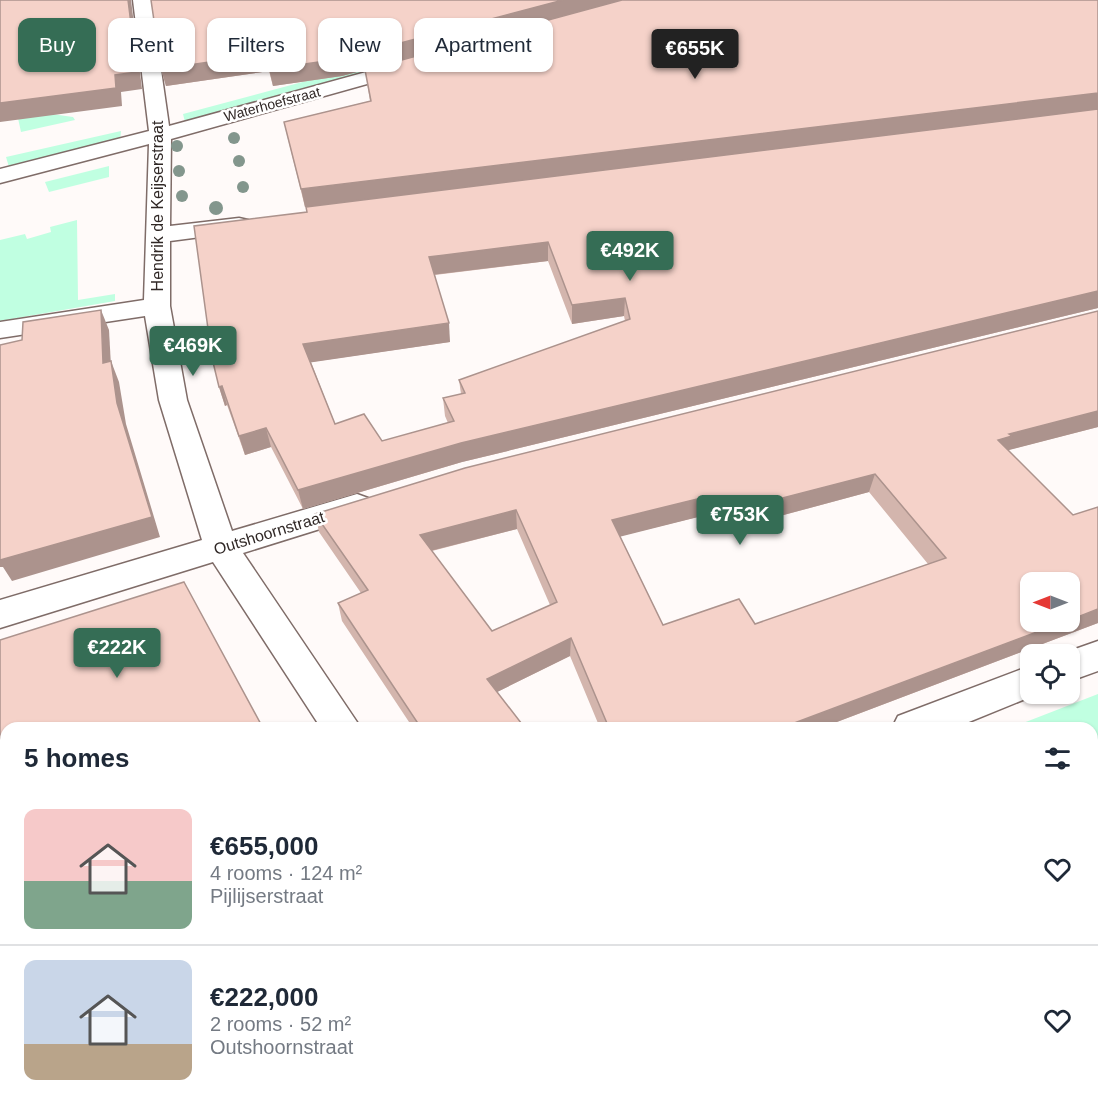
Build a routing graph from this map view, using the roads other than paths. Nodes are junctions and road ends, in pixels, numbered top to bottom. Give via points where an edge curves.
1 (142, 0) edge
2 (411, 48) edge
3 (414, 65) edge
4 (158, 125) junction
5 (101, 129) dead end
6 (0, 175) edge
7 (260, 222) edge
8 (157, 235) junction
9 (157, 306) junction
10 (0, 330) edge
11 (386, 498) edge
12 (221, 547) junction
13 (0, 614) edge
14 (1098, 656) edge
15 (1080, 662) edge
16 (1020, 685) edge
17 (338, 722) edge
18 (926, 722) edge

1 - 4 street, Hendrik de Keijserstraat
2 - 4 street, Waterhoefstraat
3 - 4 street, Waterhoefstraat
4 - 5 street, Waterhoefstraat
4 - 6 street, Waterhoefstraat
4 - 8 street, Hendrik de Keijserstraat
7 - 8 street
8 - 9 street, Hendrik de Keijserstraat
9 - 10 street
9 - 12 street, Hendrik de Keijserstraat via 173,400
11 - 12 street, Outshoornstraat
12 - 13 street, Outshoornstraat
12 - 17 street, Hendrik de Keijserstraat
14 - 15 street
16 - 18 street

